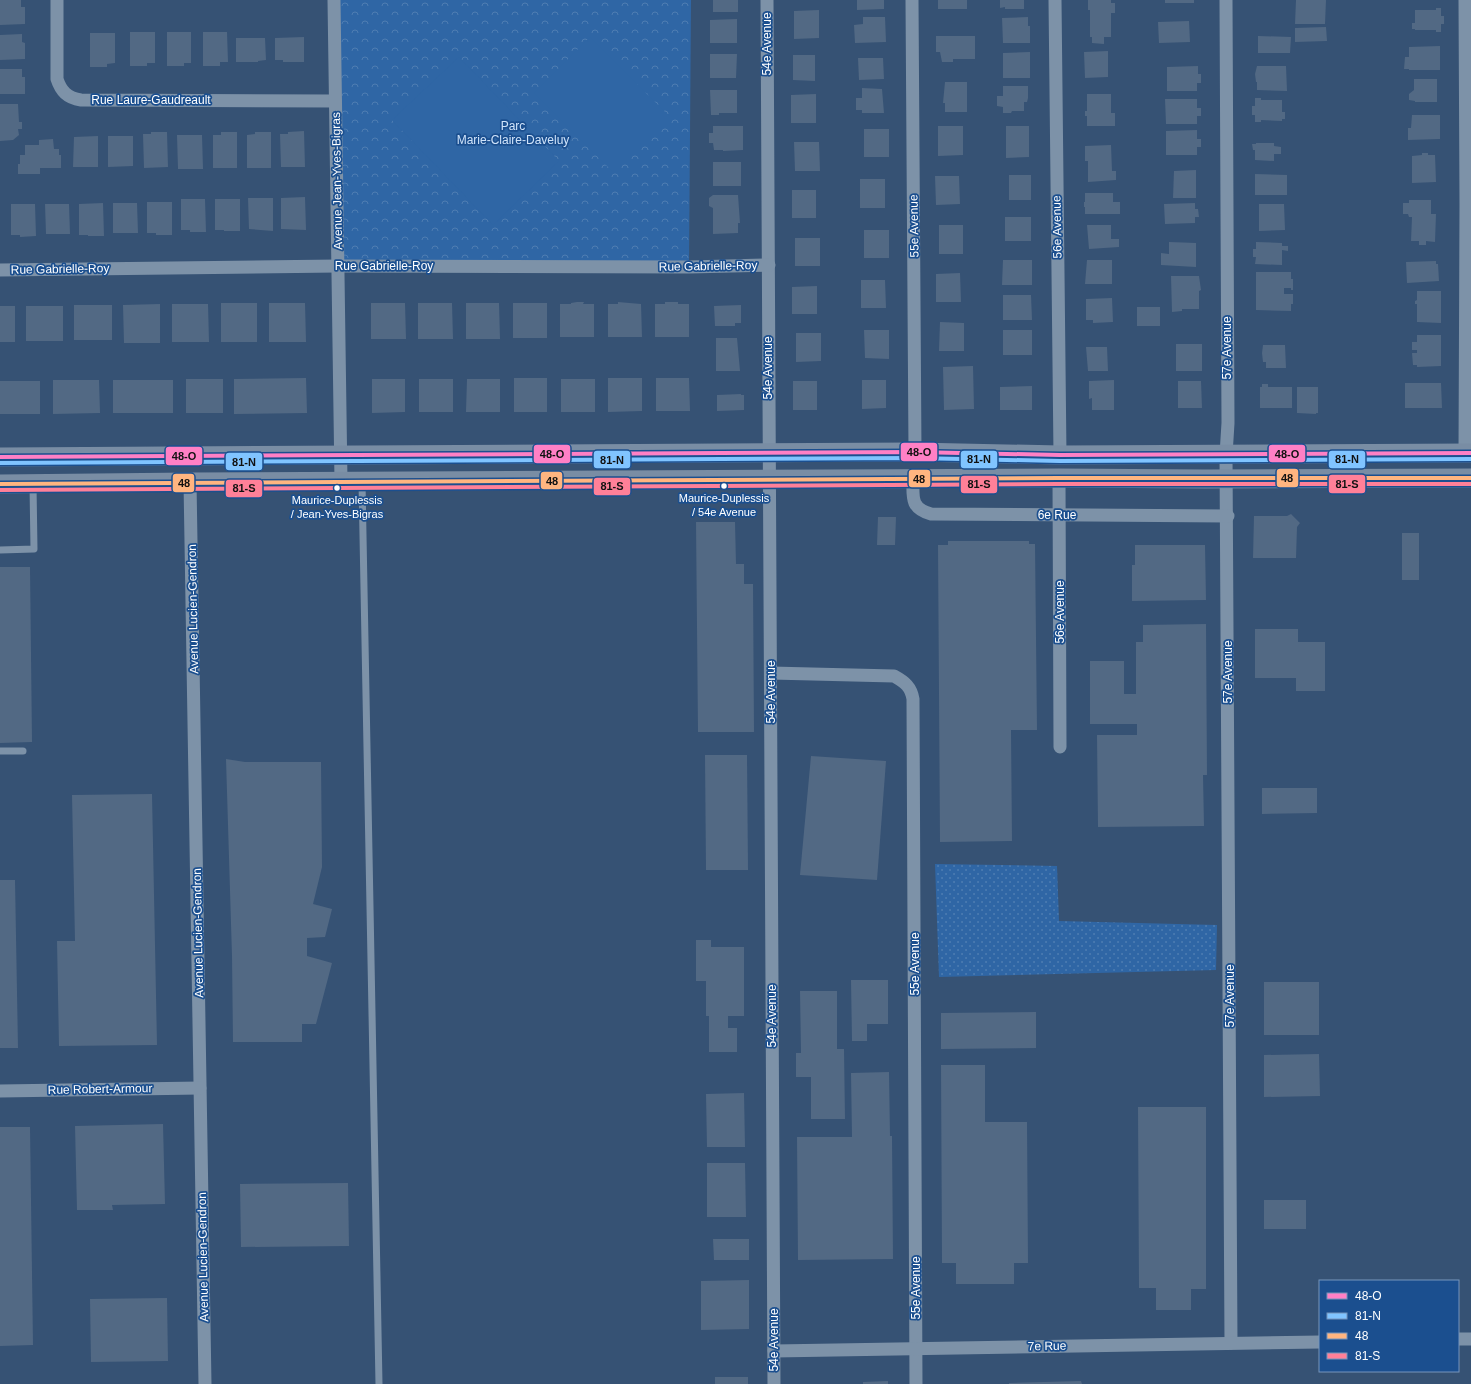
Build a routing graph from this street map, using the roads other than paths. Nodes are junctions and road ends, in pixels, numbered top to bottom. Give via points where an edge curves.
1 (57, 0) edge
2 (334, 0) edge
3 (767, 0) edge
4 (912, 0) edge
5 (1055, 0) edge
6 (1226, 0) edge
7 (1465, 0) edge
8 (335, 101) junction
9 (768, 265) junction
10 (338, 266) junction
11 (0, 270) edge
12 (915, 452) junction
13 (770, 453) junction
14 (1468, 453) edge
15 (1060, 455) junction
16 (1226, 455) junction
17 (340, 456) junction
18 (0, 457) edge
19 (1059, 478) junction
20 (1471, 478) edge
21 (770, 479) junction
22 (913, 479) junction
23 (1227, 479) junction
24 (341, 481) junction
25 (362, 481) junction
26 (190, 482) junction
27 (0, 484) edge
28 (33, 484) junction
29 (1060, 515) junction
30 (1228, 516) junction
31 (0, 550) edge
32 (771, 673) junction
33 (1060, 747) dead end
34 (0, 751) edge
35 (23, 751) dead end
36 (200, 1088) junction
37 (0, 1091) edge
38 (1459, 1339) edge
39 (1471, 1339) edge
40 (1319, 1342) edge
41 (1231, 1343) junction
42 (916, 1349) junction
43 (774, 1351) junction
44 (205, 1384) edge
45 (379, 1384) edge
46 (774, 1384) edge
47 (916, 1384) edge

1 - 8 street, Rue Laure-Gaudreault via 57,79 66,95 74,99
2 - 8 street, Avenue Jean-Yves-Bigras
3 - 9 street, 54e Avenue
4 - 12 street, 55e Avenue
5 - 15 street, 56e Avenue
6 - 16 street, 57e Avenue
7 - 14 street
8 - 10 street, Avenue Jean-Yves-Bigras
9 - 10 street, Rue Gabrielle-Roy
9 - 13 street, 54e Avenue
10 - 11 street, Rue Gabrielle-Roy
10 - 17 street, Avenue Jean-Yves-Bigras
12 - 13 street
12 - 15 street
13 - 17 street
13 - 21 street, 54e Avenue
14 - 16 street
15 - 16 street
16 - 23 street, 57e Avenue
17 - 18 street
17 - 24 street, Avenue Jean-Yves-Bigras
19 - 22 street
19 - 23 street
19 - 29 street, 56e Avenue
20 - 23 street
21 - 22 street
21 - 25 street
21 - 32 street, 54e Avenue
22 - 29 street, 6e Rue via 915,505 931,514
23 - 30 street, 57e Avenue
24 - 25 street
24 - 26 street
25 - 45 lane
26 - 28 street
26 - 36 street, Avenue Lucien-Gendron
27 - 28 street
28 - 31 lane via 34,549
29 - 30 street, 6e Rue
29 - 33 street, 56e Avenue
30 - 41 street, 57e Avenue
32 - 42 street, 55e Avenue via 894,676 907,684 912,691
32 - 43 street, 54e Avenue
34 - 35 lane
36 - 37 street, Rue Robert-Armour
36 - 44 street, Avenue Lucien-Gendron
38 - 39 street
40 - 41 street, 7e Rue
41 - 42 street, 7e Rue
42 - 43 street, 7e Rue
42 - 47 street, 55e Avenue
43 - 46 street, 54e Avenue

